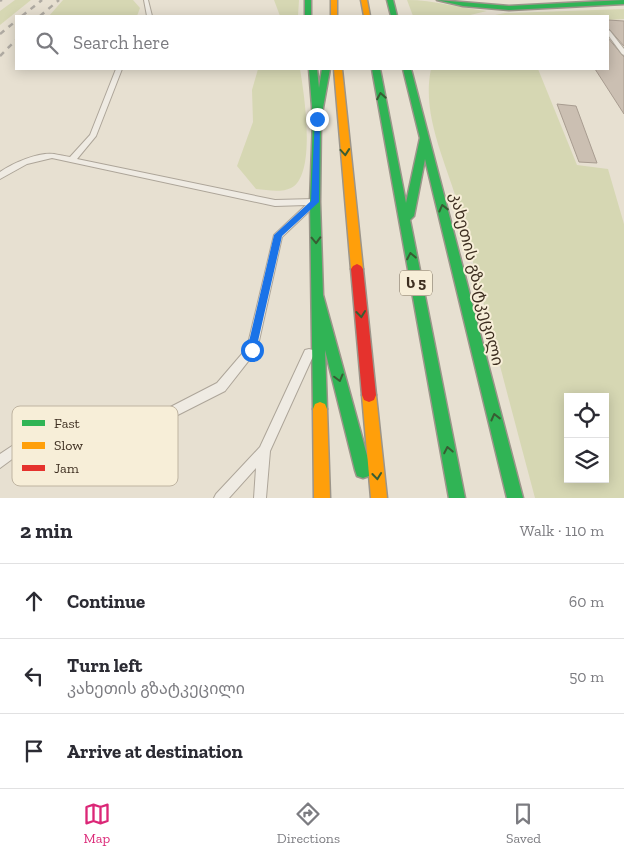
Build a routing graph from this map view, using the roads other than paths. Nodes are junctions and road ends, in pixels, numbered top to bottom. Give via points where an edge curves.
1 (146, 0) edge
2 (308, 0) edge
3 (334, 0) edge
4 (364, 0) edge
5 (390, 0) edge
6 (440, 0) edge
7 (624, 2) edge
8 (509, 9) junction
9 (150, 15) edge
10 (308, 15) edge
11 (334, 15) edge
12 (367, 15) edge
13 (394, 15) edge
14 (484, 15) edge
15 (609, 33) edge
16 (624, 53) edge
17 (119, 70) edge
18 (313, 70) edge
19 (326, 70) edge
20 (338, 70) edge
21 (376, 70) edge
22 (407, 70) edge
23 (420, 70) edge
24 (415, 101) junction
25 (317, 119) junction
26 (424, 135) junction
27 (72, 160) junction
28 (0, 176) edge
29 (315, 202) junction
30 (406, 229) junction
31 (318, 297) junction
32 (318, 334) junction
33 (178, 409) edge
34 (264, 451) junction
35 (12, 452) edge
36 (0, 462) edge
37 (220, 498) edge
38 (260, 498) edge
39 (322, 498) edge
40 (370, 498) edge
41 (379, 498) edge
42 (457, 498) edge
43 (515, 498) edge

1 - 9 lane
2 - 10 main road
3 - 11 main road
4 - 12 main road
5 - 13 main road
6 - 8 main road via 465,6
7 - 8 main road
8 - 14 main road
15 - 16 lane
17 - 27 lane via 93,136
18 - 25 main road
19 - 25 main road
20 -> 41 main road
30 -> 21 main road, ს 5
22 - 24 main road, კახეთის გზატკეცილი
23 - 24 main road
24 - 26 main road, კახეთის გზატკეცილი
25 - 29 main road
26 - 30 main road
43 -> 26 main road, კახეთის გზატკეცილი
27 - 28 lane via 52,156 30,159 16,164
27 - 29 lane via 275,203
29 -> 31 main road
29 - 33 lane via 278,235 252,350 221,387
42 -> 30 main road, ს 5
31 - 32 main road
31 -> 40 main road
32 - 34 lane
32 - 39 main road
34 - 37 lane
34 - 38 lane
35 - 36 lane

